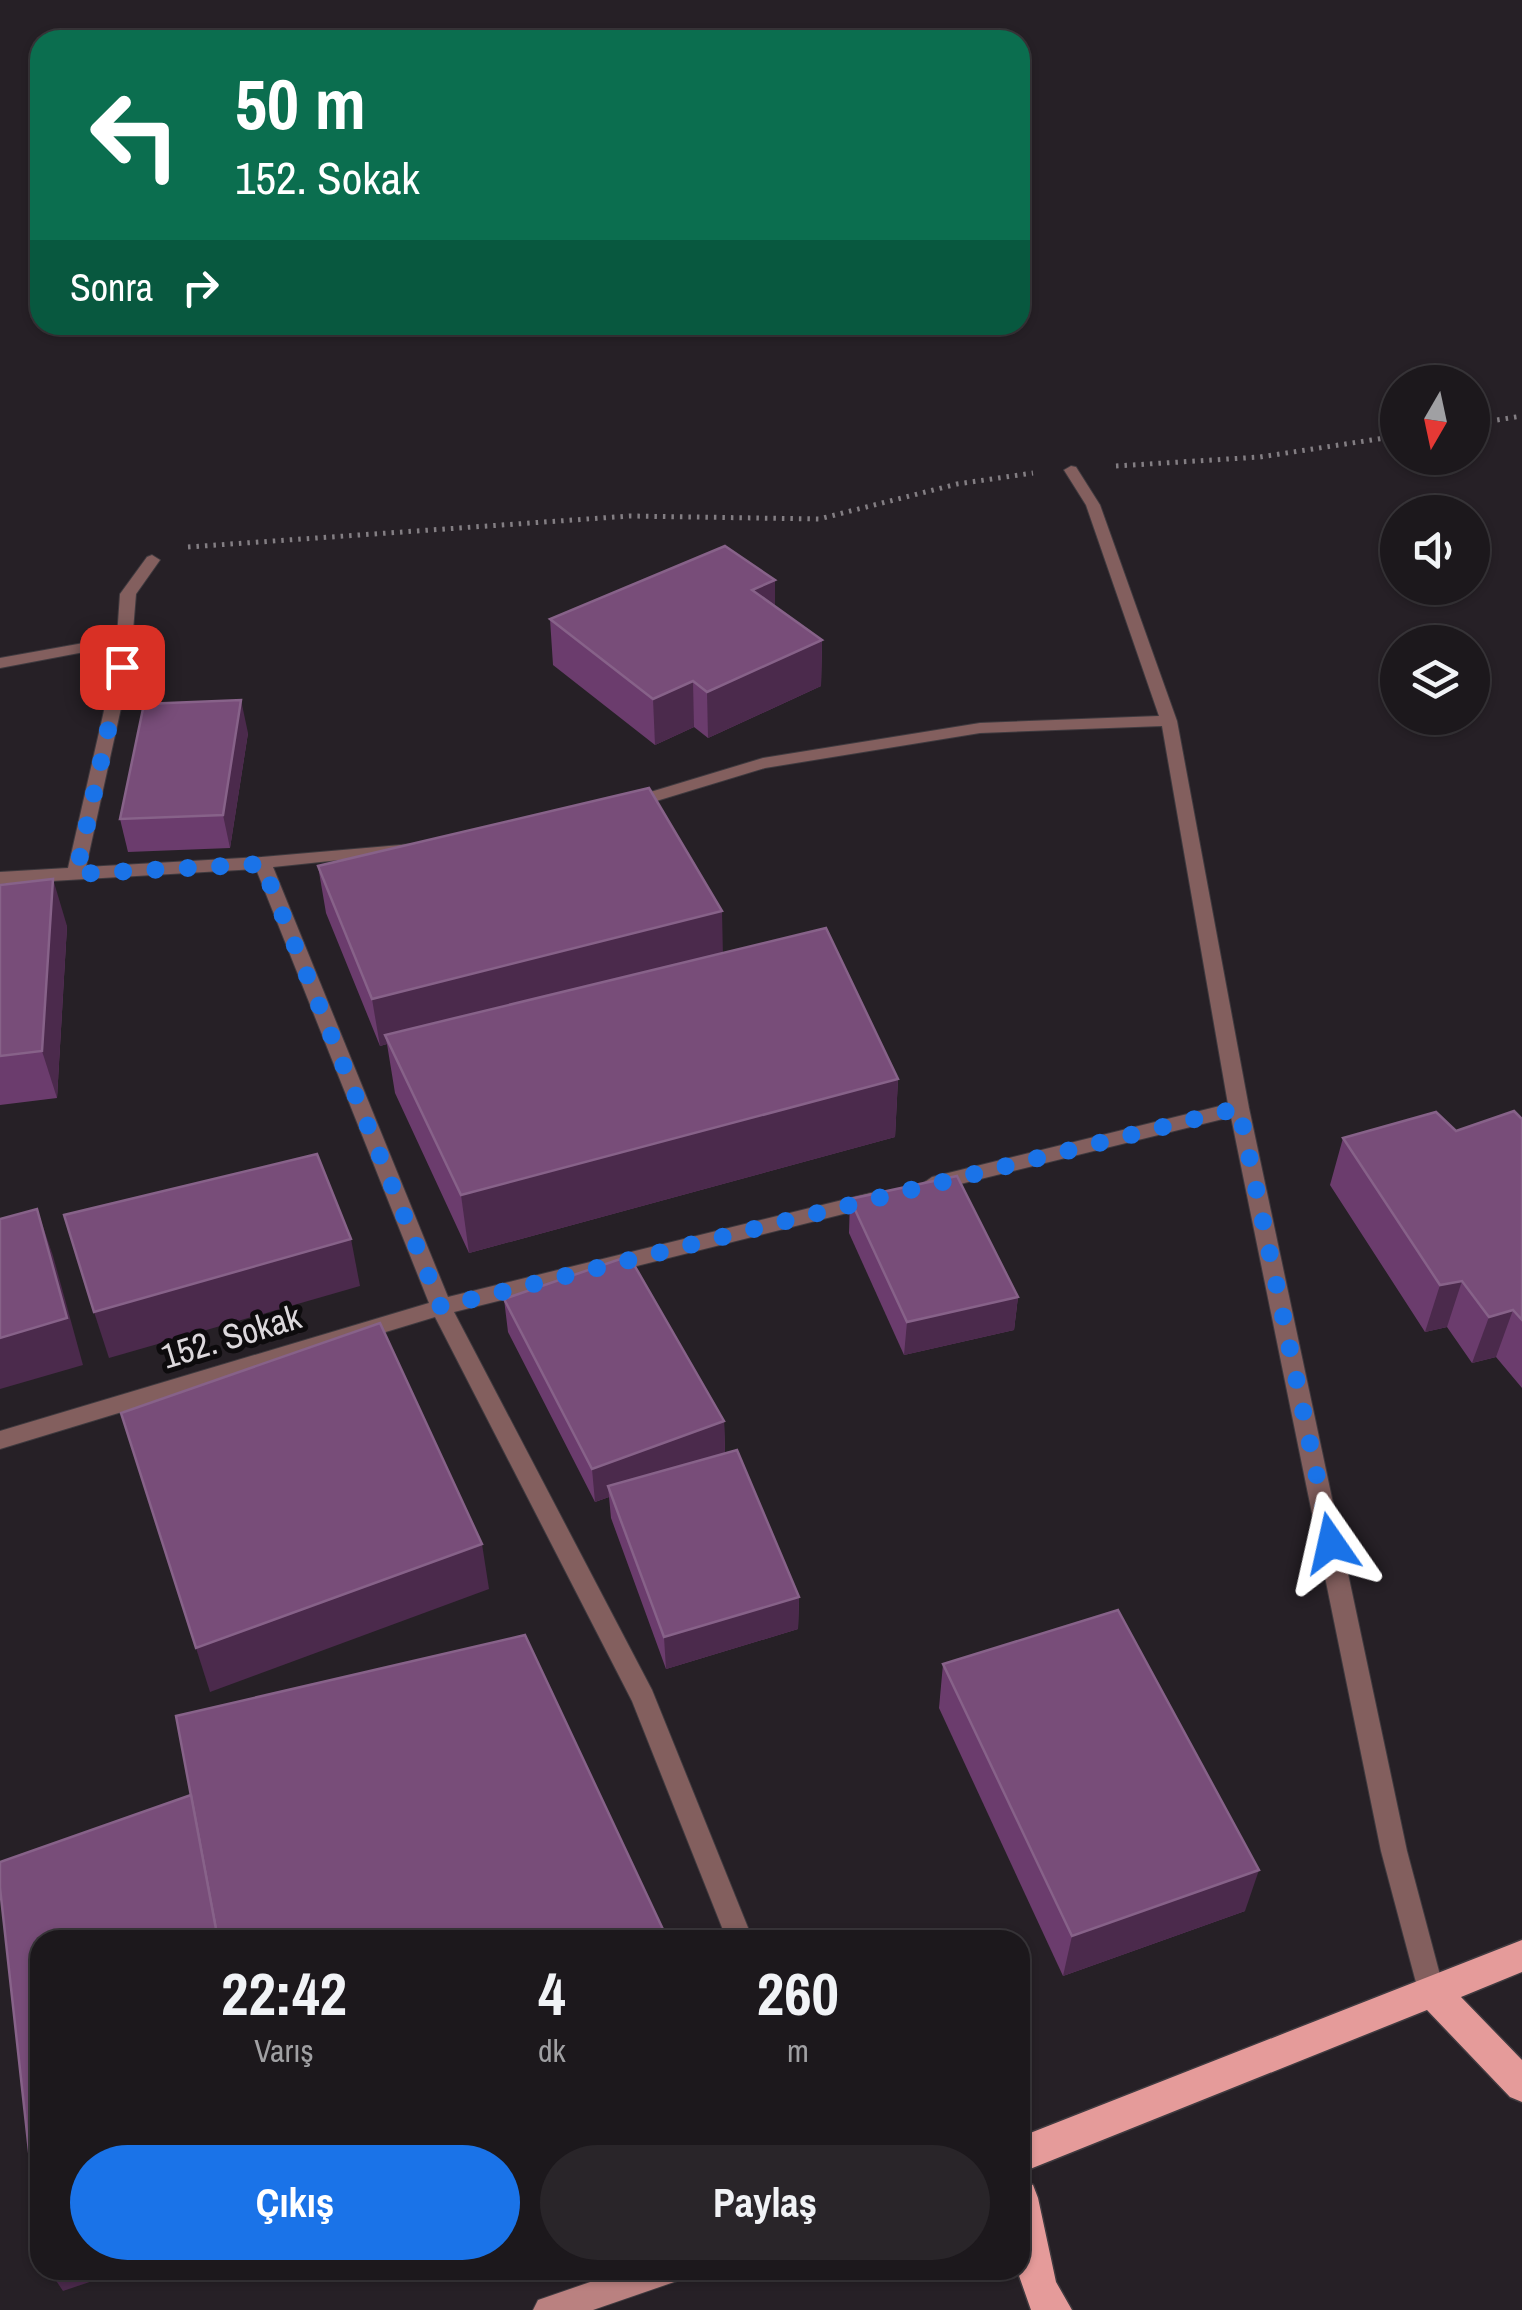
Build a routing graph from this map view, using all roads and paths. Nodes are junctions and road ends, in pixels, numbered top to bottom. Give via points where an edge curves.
1 (1522, 416) edge
2 (1490, 421) edge
3 (1380, 439) edge
4 (1071, 470) junction
5 (152, 560) joint
6 (124, 640) junction
7 (0, 664) edge
8 (1169, 720) junction
9 (615, 808) edge
10 (430, 846) edge
11 (262, 864) junction
12 (76, 874) junction
13 (0, 878) edge
14 (1239, 1108) junction
15 (441, 1307) junction
16 (0, 1440) edge
17 (736, 1930) edge
18 (1522, 1956) edge
19 (1431, 1990) junction
20 (1522, 2085) edge
21 (1030, 2151) edge
22 (1030, 2249) edge
23 (640, 2280) edge
24 (548, 2310) edge
25 (1053, 2310) edge

1 - 2 path
3 - 4 path via 1260,457
4 - 5 path via 957,484 820,519 630,516 188,547
4 - 8 street via 1094,505
5 - 6 street via 128,594
6 - 7 street
6 - 12 street
8 - 9 street via 980,728 762,763
8 - 14 street
10 - 11 street
11 - 12 street
11 - 15 street
12 - 13 street
14 - 15 street, 152. Sokak
14 - 19 street via 1394,1851
15 - 16 street, 152. Sokak
15 - 17 street via 643,1698
18 - 19 main road
19 - 20 main road
19 - 21 main road
22 - 25 main road via 1038,2289
23 - 24 main road

